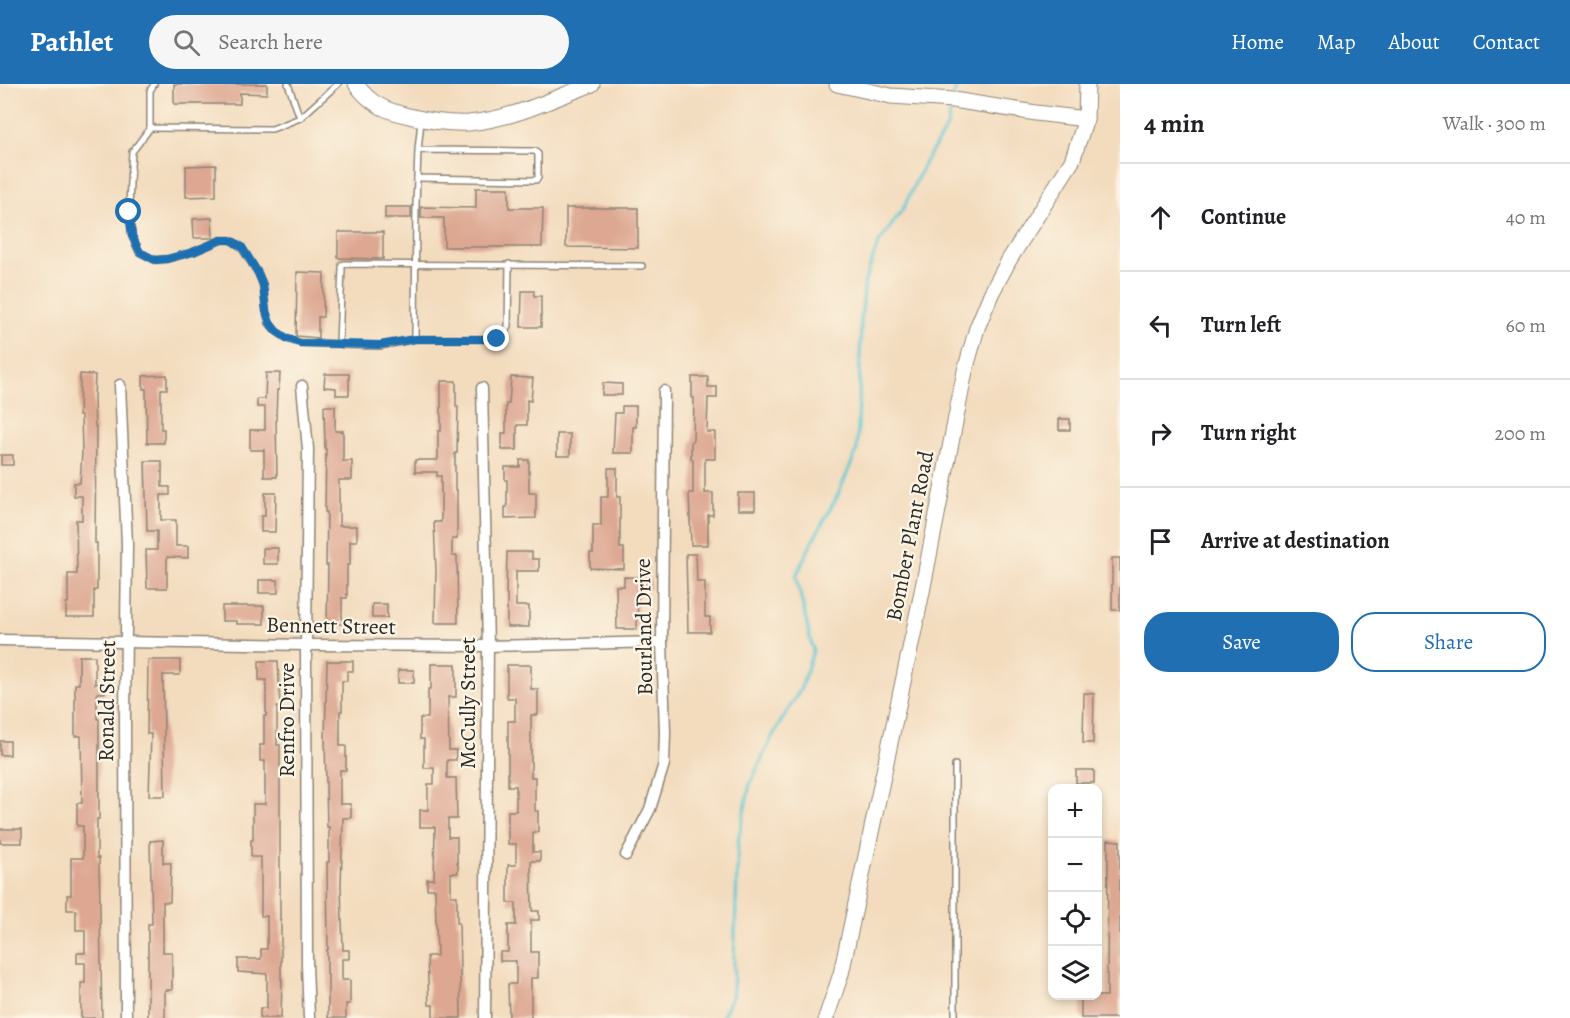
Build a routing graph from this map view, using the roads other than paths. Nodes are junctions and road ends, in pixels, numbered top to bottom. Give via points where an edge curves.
1 (154, 84) edge
2 (288, 84) edge
3 (338, 84) edge
4 (356, 84) edge
5 (592, 84) edge
6 (837, 84) edge
7 (1087, 84) edge
8 (300, 118) junction
9 (421, 119) junction
10 (1086, 119) junction
11 (150, 128) junction
12 (418, 150) junction
13 (417, 178) junction
14 (415, 263) junction
15 (509, 264) junction
16 (642, 266) dead end
17 (415, 339) junction
18 (340, 344) junction
19 (120, 385) dead end
20 (302, 386) dead end
21 (482, 387) dead end
22 (664, 391) dead end
23 (0, 640) edge
24 (127, 642) junction
25 (662, 642) junction
26 (306, 645) junction
27 (488, 646) junction
28 (955, 765) dead end
29 (626, 855) dead end
30 (126, 1018) edge
31 (309, 1018) edge
32 (485, 1018) edge
33 (826, 1018) edge
34 (955, 1018) edge

1 - 11 lane via 150,92
2 - 8 lane
3 - 8 lane
4 - 9 street via 384,109
5 - 9 street via 490,120 467,123
6 - 10 street via 891,96 953,100
7 - 10 street, Bomber Plant Road
8 - 11 lane via 272,129
9 - 12 lane
10 - 33 street, Bomber Plant Road via 1072,161 1009,260 977,328 841,974
11 - 18 lane via 132,152 129,212 132,236 140,252 155,260 167,259 230,240 242,247 258,273 268,317 276,331 300,343
12 - 13 lane
12 - 13 lane via 536,151 538,178
13 - 14 lane
14 - 15 lane
14 - 17 lane
14 - 18 lane via 342,265
15 - 16 lane
15 - 17 lane via 508,326 502,339
17 - 18 lane via 380,345
19 - 24 street, Ronald Street
20 - 26 street, Renfro Drive via 308,449
21 - 27 street, McCully Street
22 - 25 street, Bourland Drive
23 - 24 street, Bennett Street
24 - 26 street, Bennett Street
24 - 30 street, Ronald Street
25 - 27 street, Bennett Street
25 - 29 street, Bourland Drive via 664,764 650,809
26 - 27 street, Bennett Street
26 - 31 street, Renfro Drive
27 - 32 street, McCully Street
28 - 34 lane

